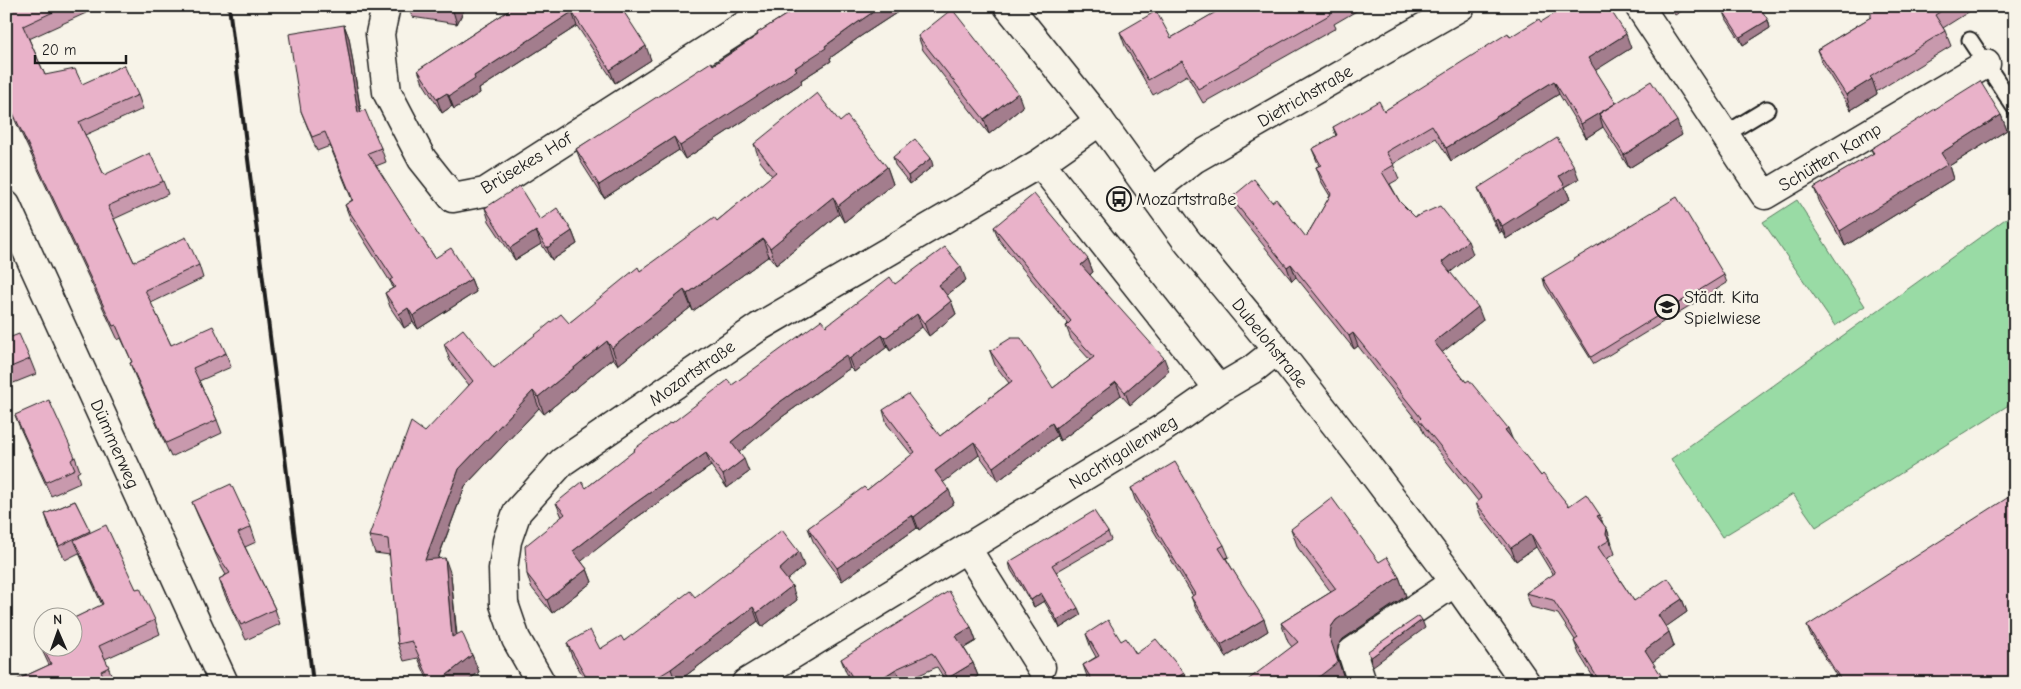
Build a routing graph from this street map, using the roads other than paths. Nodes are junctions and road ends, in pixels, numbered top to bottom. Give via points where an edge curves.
1 (386, 6) edge
2 (775, 6) edge
3 (1008, 6) edge
4 (1461, 6) edge
5 (1639, 6) edge
6 (1970, 40) dead end
7 (1986, 64) junction
8 (2015, 108) edge
9 (1767, 109) dead end
10 (1100, 121) junction
11 (1724, 135) junction
12 (1040, 163) junction
13 (1152, 192) junction
14 (6, 205) edge
15 (1277, 350) junction
16 (1219, 388) junction
17 (967, 549) junction
18 (1455, 582) junction
19 (1041, 668) dead end
20 (224, 683) edge
21 (541, 683) edge
22 (746, 683) edge
23 (1362, 683) edge
24 (1526, 683) edge

1 - 2 street, Brüsekes Hof via 380,34 387,92 422,159 453,198 485,192
3 - 10 street, Dubelohstraße
4 - 13 street, Dietrichstraße via 1194,159
5 - 11 street, Schütten Kamp
6 - 7 lane
7 - 8 lane
7 - 11 street, Schütten Kamp via 1765,195
9 - 11 lane
10 - 12 street, Mozartstraße
10 - 13 street, Dubelohstraße
12 - 16 street
12 - 21 street, Mozartstraße via 759,327 562,462 517,512 507,541 504,569 504,604 516,639
13 - 15 street, Dubelohstraße via 1187,241
14 - 20 street, Dümmerweg
15 - 16 street, Nachtigallenweg
15 - 18 street, Dubelohstraße
16 - 17 street, Nachtigallenweg via 1163,428
17 - 19 street
17 - 22 street, Nachtigallenweg
18 - 23 street via 1352,652
18 - 24 street, Dubelohstraße

